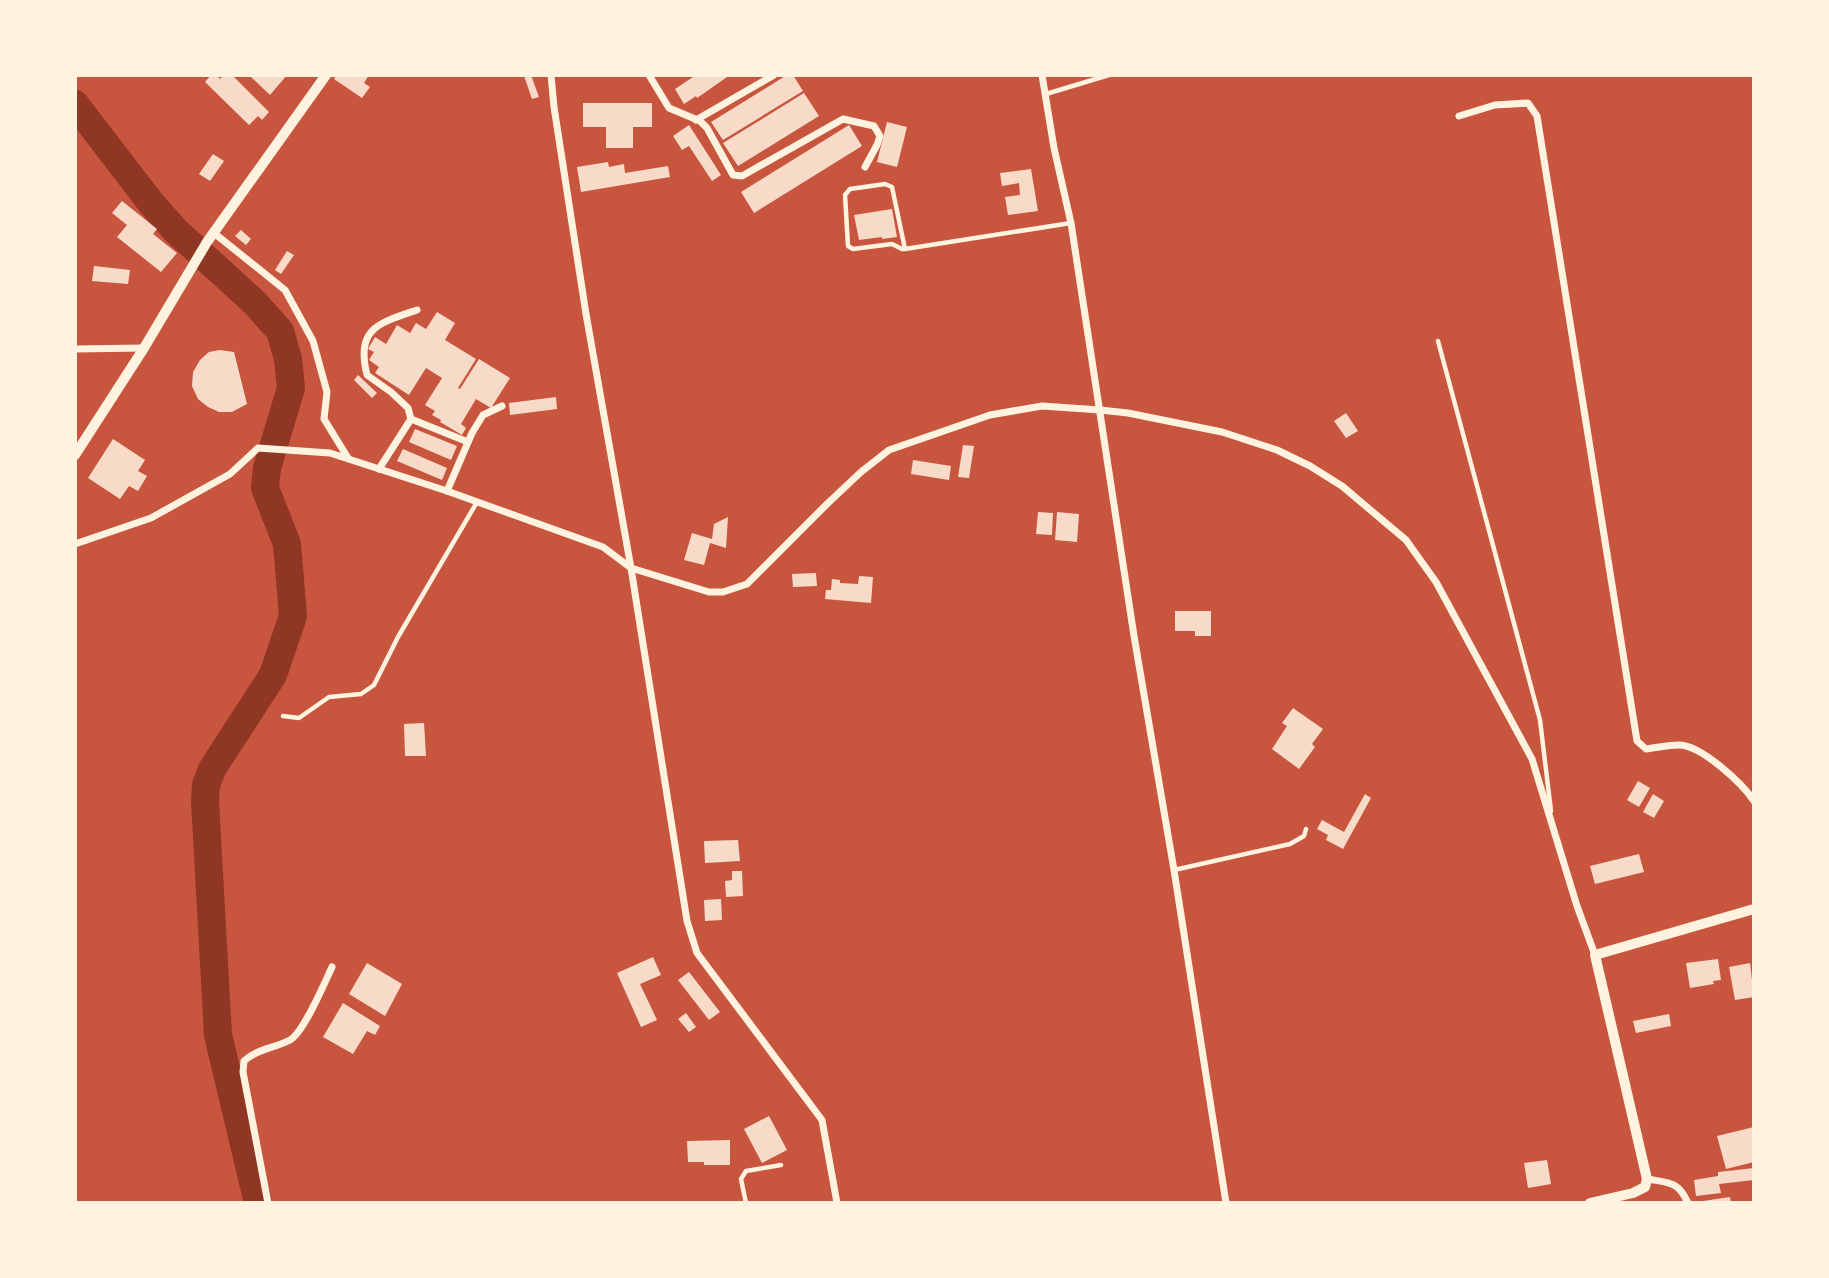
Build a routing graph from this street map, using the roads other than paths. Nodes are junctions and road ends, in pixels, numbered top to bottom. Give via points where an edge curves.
1 (326, 75) edge
2 (551, 75) edge
3 (649, 75) edge
4 (774, 75) edge
5 (1042, 75) edge
6 (1110, 75) edge
7 (1046, 94) junction
8 (1459, 117) dead end
9 (696, 120) junction
10 (865, 167) dead end
11 (1070, 223) junction
12 (210, 237) junction
13 (905, 249) junction
14 (417, 310) dead end
15 (1438, 341) dead end
16 (144, 348) junction
17 (75, 349) edge
18 (502, 406) dead end
19 (1100, 410) junction
20 (411, 419) junction
21 (468, 442) junction
22 (75, 455) edge
23 (349, 459) junction
24 (379, 468) junction
25 (447, 491) junction
26 (477, 502) junction
27 (75, 544) edge
28 (631, 568) junction
29 (283, 716) dead end
30 (1754, 801) edge
31 (1552, 826) junction
32 (1306, 830) dead end
33 (1174, 870) junction
34 (1754, 909) edge
35 (1595, 955) junction
36 (332, 967) dead end
37 (781, 1165) dead end
38 (1647, 1179) junction
39 (268, 1203) edge
40 (746, 1203) edge
41 (837, 1203) edge
42 (1226, 1203) edge
43 (1590, 1203) edge
44 (1688, 1203) edge

1 - 12 main road
2 - 28 street
3 - 9 street via 669,108
4 - 9 street
5 - 7 street
6 - 7 lane
7 - 11 street
8 - 30 street via 1495,105 1528,103 1537,116 1637,741 1646,749 1693,748
9 - 10 street via 707,128 733,175 742,176 843,119 874,126 880,136
11 - 13 lane
11 - 19 street
12 - 16 main road
12 - 23 street via 285,290 313,341 327,392 324,419
13 - 13 lane via 892,244 848,246 845,195 850,189 892,187
14 - 20 street via 383,322 368,335 363,348 367,375 408,408
15 - 31 lane via 1540,720
16 - 17 street
16 - 22 main road
18 - 21 street via 483,415
19 - 28 street via 1042,406 990,415 889,450 747,584 709,592
19 - 31 street via 1222,432 1277,450 1342,486 1406,540 1436,582 1532,759
19 - 33 street
20 - 21 street
20 - 24 street
21 - 25 street
23 - 24 street
23 - 27 street via 330,453 258,448 230,474 151,517
24 - 25 street
25 - 26 street
26 - 28 street via 603,547
26 - 29 lane via 374,685 361,694 329,697 299,718
28 - 41 street via 687,921 698,953 822,1120
31 - 35 street
32 - 33 lane via 1290,844
33 - 42 street
34 - 35 street
35 - 38 street
36 - 39 street via 292,1039 244,1061
37 - 40 lane via 746,1171 741,1179
38 - 43 street via 1644,1187 1633,1193
38 - 44 street via 1681,1189

